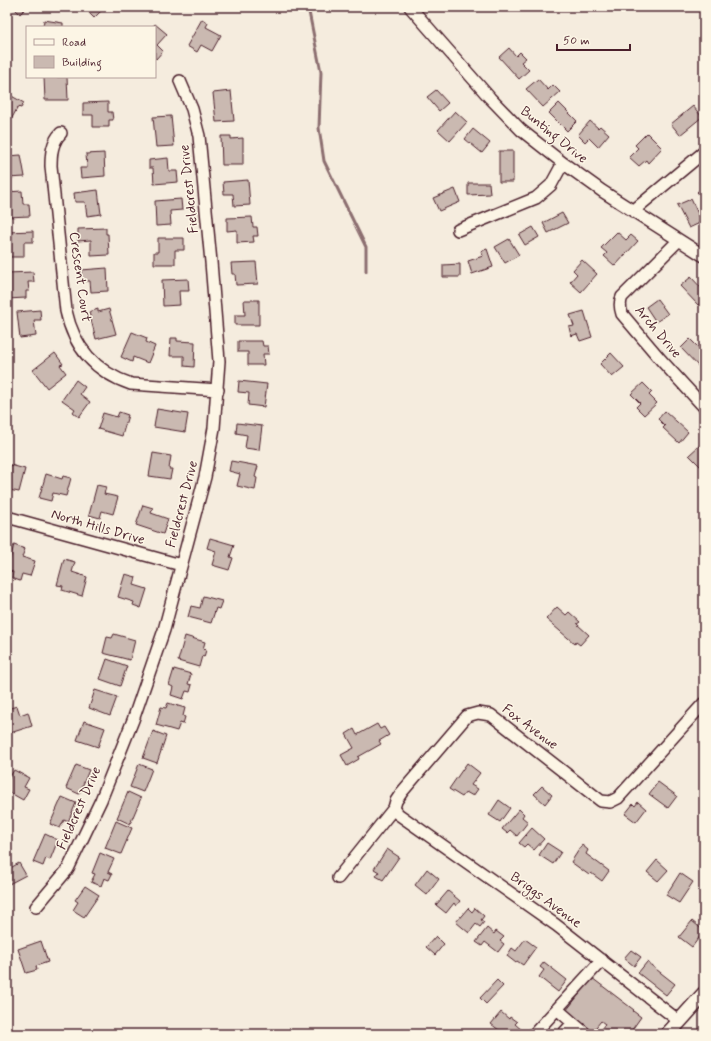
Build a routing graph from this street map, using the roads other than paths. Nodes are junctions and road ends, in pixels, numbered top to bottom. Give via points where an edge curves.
1 (410, 7) edge
2 (180, 81) dead end
3 (61, 133) dead end
4 (704, 152) edge
5 (563, 163) junction
6 (633, 211) junction
7 (458, 230) dead end
8 (679, 240) junction
9 (704, 256) edge
10 (218, 390) junction
11 (704, 407) edge
12 (7, 517) edge
13 (181, 565) junction
14 (704, 704) edge
15 (394, 808) junction
16 (338, 878) dead end
17 (36, 907) dead end
18 (602, 960) junction
19 (703, 998) edge
20 (557, 1009) junction
21 (679, 1021) junction
22 (573, 1023) junction
23 (534, 1034) edge
24 (563, 1034) edge
25 (586, 1034) edge
26 (668, 1034) edge

1 - 5 street, Bunting Drive via 505,114
2 - 10 street, Fieldcrest Drive via 195,120 200,147 219,361
3 - 10 street, Crescent Court via 54,141 51,166 66,311 78,344 94,363 112,376 131,384
4 - 6 street
5 - 6 street, Bunting Drive
5 - 7 street via 551,185 536,198
6 - 8 street, Bunting Drive
8 - 9 street, Bunting Drive
8 - 11 street, Arch Drive via 622,297 620,309 661,360
10 - 13 street, Fieldcrest Drive via 205,477
12 - 13 street, North Hills Drive
13 - 17 street, Fieldcrest Drive via 164,630 136,713 101,800 68,869
14 - 15 street, Fox Avenue via 618,798 610,802 601,801 491,715 472,714 461,721 402,792
15 - 16 street, Fox Avenue
15 - 18 street, Briggs Avenue via 398,814
18 - 20 street
18 - 21 street, Briggs Avenue
19 - 21 main road
20 - 22 street
20 - 23 street
21 - 26 main road
22 - 24 street
22 - 25 street

